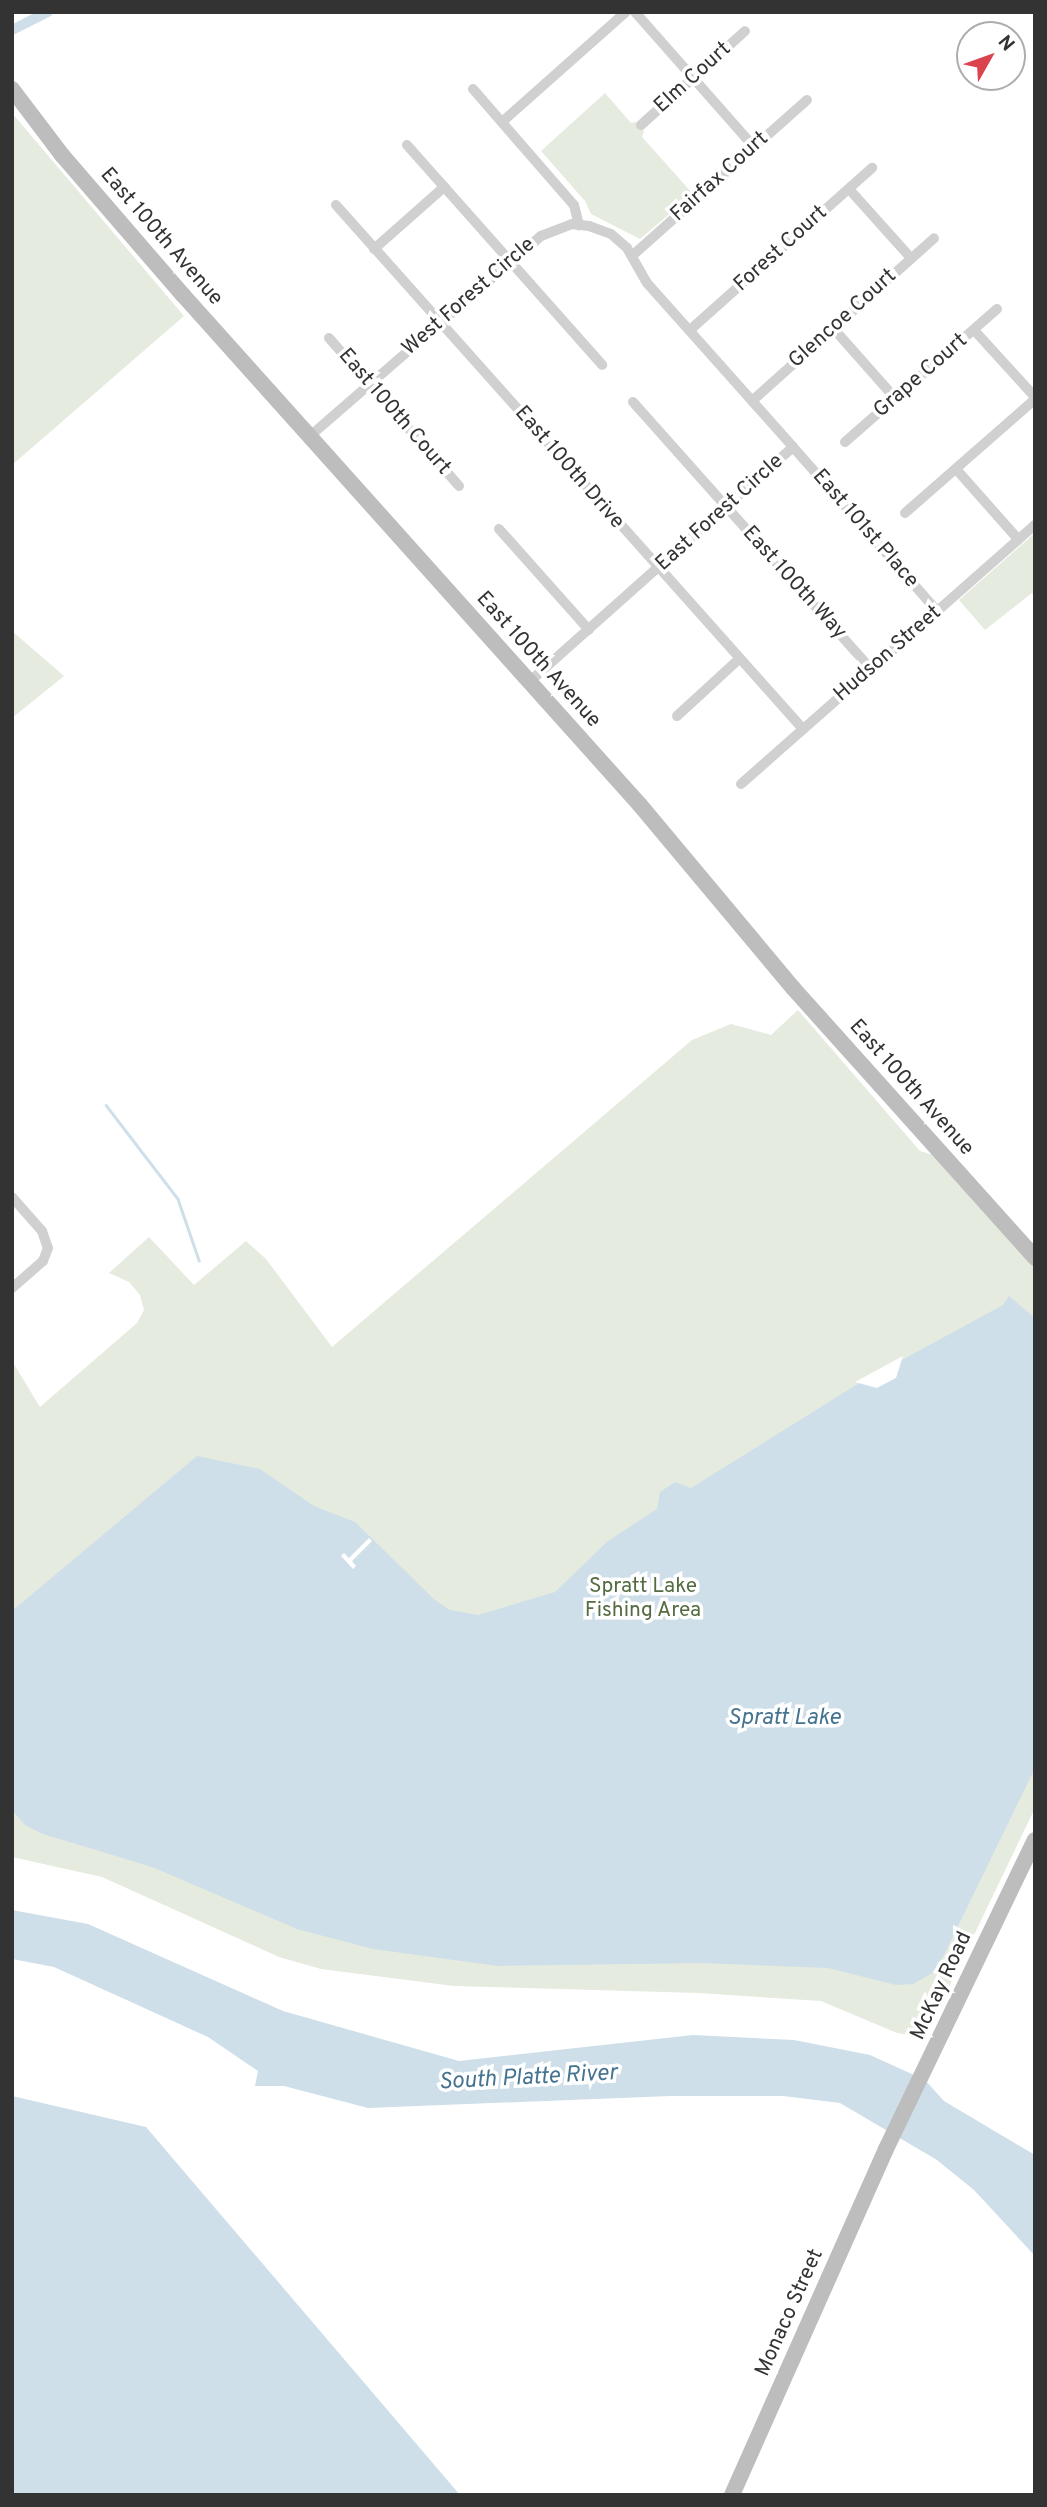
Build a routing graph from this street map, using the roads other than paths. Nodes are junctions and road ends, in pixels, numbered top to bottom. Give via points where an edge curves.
1 (626, 12) edge
2 (635, 12) edge
3 (745, 31) dead end
4 (693, 78) junction
5 (12, 89) edge
6 (473, 89) dead end
7 (807, 100) dead end
8 (502, 122) junction
9 (641, 125) dead end
10 (407, 145) dead end
11 (754, 147) junction
12 (872, 168) dead end
13 (444, 187) junction
14 (849, 189) junction
15 (337, 205) dead end
16 (579, 225) junction
17 (934, 238) dead end
18 (374, 248) junction
19 (633, 255) junction
20 (911, 258) junction
21 (509, 261) junction
22 (998, 309) dead end
23 (439, 322) junction
24 (833, 328) junction
25 (690, 330) junction
26 (974, 330) junction
27 (329, 338) dead end
28 (602, 365) dead end
29 (370, 383) junction
30 (895, 398) junction
31 (1035, 398) edge
32 (752, 401) junction
33 (633, 402) dead end
34 (310, 436) junction
35 (845, 442) dead end
36 (793, 447) junction
37 (956, 469) junction
38 (459, 485) dead end
39 (726, 508) junction
40 (905, 513) dead end
41 (1035, 524) edge
42 (499, 529) dead end
43 (1018, 539) junction
44 (657, 569) junction
45 (937, 611) junction
46 (589, 630) junction
47 (738, 660) junction
48 (872, 668) junction
49 (529, 682) junction
50 (677, 716) dead end
51 (803, 729) junction
52 (741, 784) dead end
53 (12, 1197) edge
54 (1035, 1258) edge
55 (12, 1288) edge
56 (1035, 1840) edge
57 (886, 2149) joint
58 (732, 2495) edge

1 - 8 street
2 - 4 street
3 - 4 street, Elm Court
4 - 9 street, Elm Court
4 - 11 street
5 - 34 street, East 100th Avenue via 62,155
6 - 8 street
7 - 11 street, Fairfax Court
8 - 16 street via 574,205
10 - 13 street
11 - 19 street, Fairfax Court
12 - 14 street, Forest Court
13 - 18 street
13 - 21 street
14 - 20 street
14 - 25 street, Forest Court
15 - 18 street, East 100th Drive
16 - 19 street via 611,234
16 - 21 street, West Forest Circle via 541,236
17 - 20 street, Glencoe Court
18 - 23 street, East 100th Drive
19 - 25 street via 647,283
20 - 24 street, Glencoe Court
21 - 23 street, West Forest Circle
21 - 28 street
22 - 26 street, Grape Court
23 - 29 street, West Forest Circle
23 - 44 street, East 100th Drive
24 - 30 street
24 - 32 street, Glencoe Court
25 - 32 street, East Forest Circle
26 - 30 street, Grape Court
26 - 31 street
27 - 29 street, East 100th Court
29 - 34 street, West Forest Circle
29 - 38 street, East 100th Court
30 - 35 street, Grape Court
31 - 37 street
32 - 36 street, East Forest Circle
33 - 39 street, East 100th Way
34 - 49 street, East 100th Avenue
36 - 39 street, East Forest Circle
36 - 45 street, East 101st Place
37 - 40 street
37 - 43 street
39 - 44 street, East Forest Circle
39 - 48 street, East 100th Way
41 - 43 street, Hudson Street
42 - 46 street
43 - 45 street, Hudson Street
44 - 46 street, East Forest Circle
44 - 47 street, East 100th Drive
45 - 48 street, Hudson Street
46 - 49 street, East Forest Circle
47 - 50 street
47 - 51 street, East 100th Drive
48 - 51 street, Hudson Street
49 - 54 street, East 100th Avenue
51 - 52 street, Hudson Street
53 - 55 street via 48,1244 45,1258
56 - 57 street, McKay Road
57 - 58 street, Monaco Street

